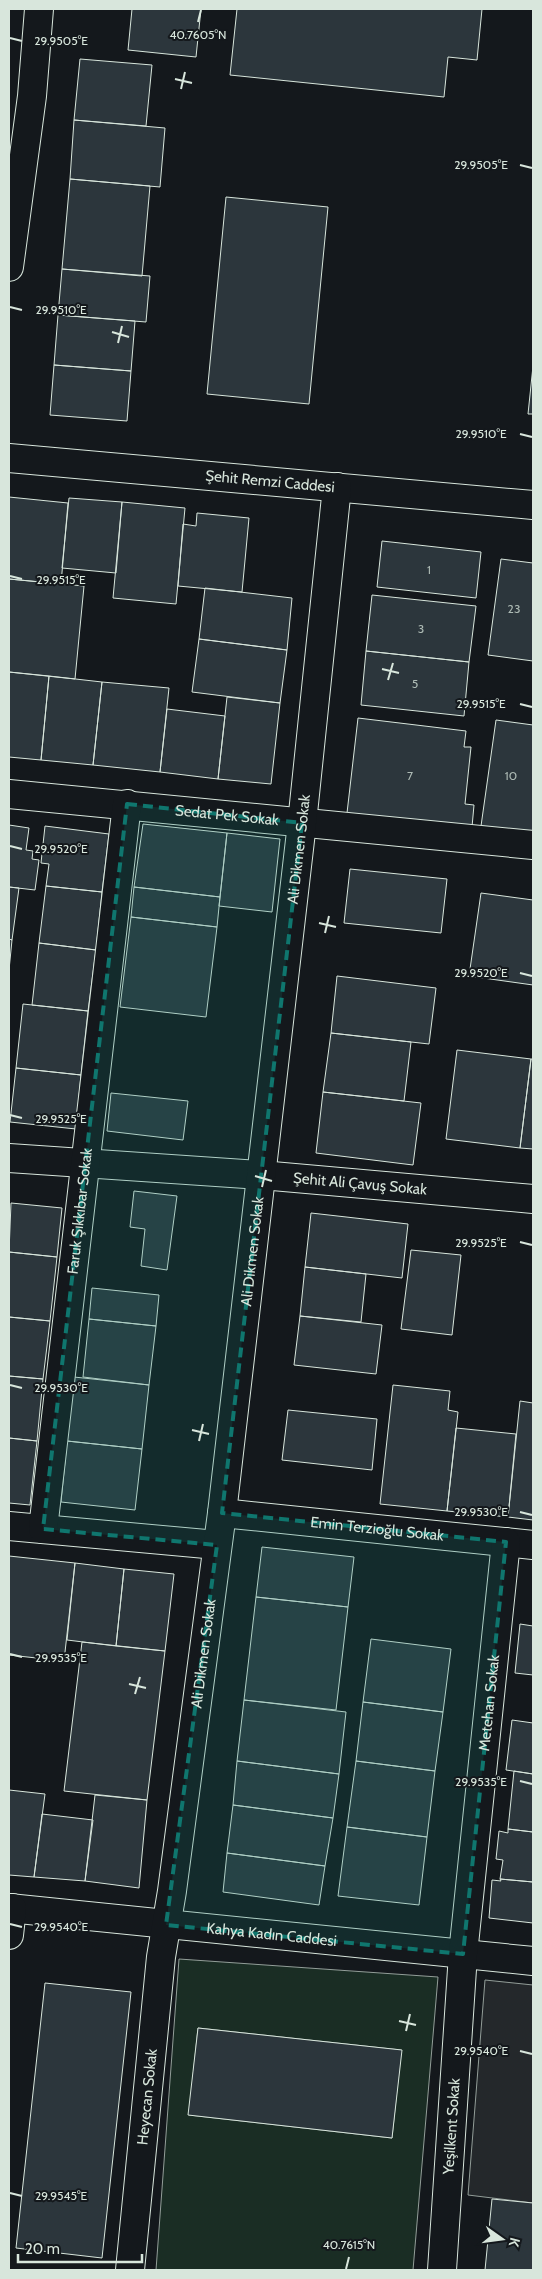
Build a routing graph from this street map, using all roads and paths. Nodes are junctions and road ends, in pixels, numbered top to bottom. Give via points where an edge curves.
1 (39, 9) edge
2 (20, 96) edge
3 (9, 266) edge
4 (9, 458) edge
5 (337, 487) junction
6 (533, 504) edge
7 (9, 794) edge
8 (127, 804) junction
9 (302, 823) junction
10 (533, 845) edge
11 (9, 1158) edge
12 (84, 1164) junction
13 (261, 1175) junction
14 (533, 1199) edge
15 (222, 1513) junction
16 (9, 1526) edge
17 (43, 1529) junction
18 (506, 1542) junction
19 (217, 1544) junction
20 (533, 1545) edge
21 (10, 1917) edge
22 (166, 1925) junction
23 (462, 1954) junction
24 (533, 1961) edge
25 (130, 2270) edge
26 (442, 2270) edge

1 - 2 street
2 - 3 street
4 - 5 street, Şehit Remzi Caddesi
5 - 6 street, Şehit Remzi Caddesi
5 - 9 street, Ali Dikmen Sokak
7 - 8 street, Sedat Pek Sokak
8 - 9 street, Sedat Pek Sokak
8 - 12 street, Faruk Şıkkıbar Sokak
9 - 10 street, Sedat Pek Sokak
9 - 13 street, Ali Dikmen Sokak
11 - 12 street, Şehit Ali Çavuş Sokak
12 - 13 street, Şehit Ali Çavuş Sokak
12 - 17 street, Faruk Şıkkıbar Sokak
13 - 14 street, Şehit Ali Çavuş Sokak
13 - 15 street, Ali Dikmen Sokak
15 - 18 street, Emin Terzioğlu Sokak
15 - 19 street, Ali Dikmen Sokak
16 - 17 street
17 - 19 street
18 - 20 street, Emin Terzioğlu Sokak
18 - 23 street, Metehan Sokak
19 - 22 street, Ali Dikmen Sokak
21 - 22 street, Kahya Kadın Caddesi
22 - 23 street, Kahya Kadın Caddesi
22 - 25 street, Heyecan Sokak
23 - 24 street, Kahya Kadın Caddesi
23 - 26 street, Yeşilkent Sokak

